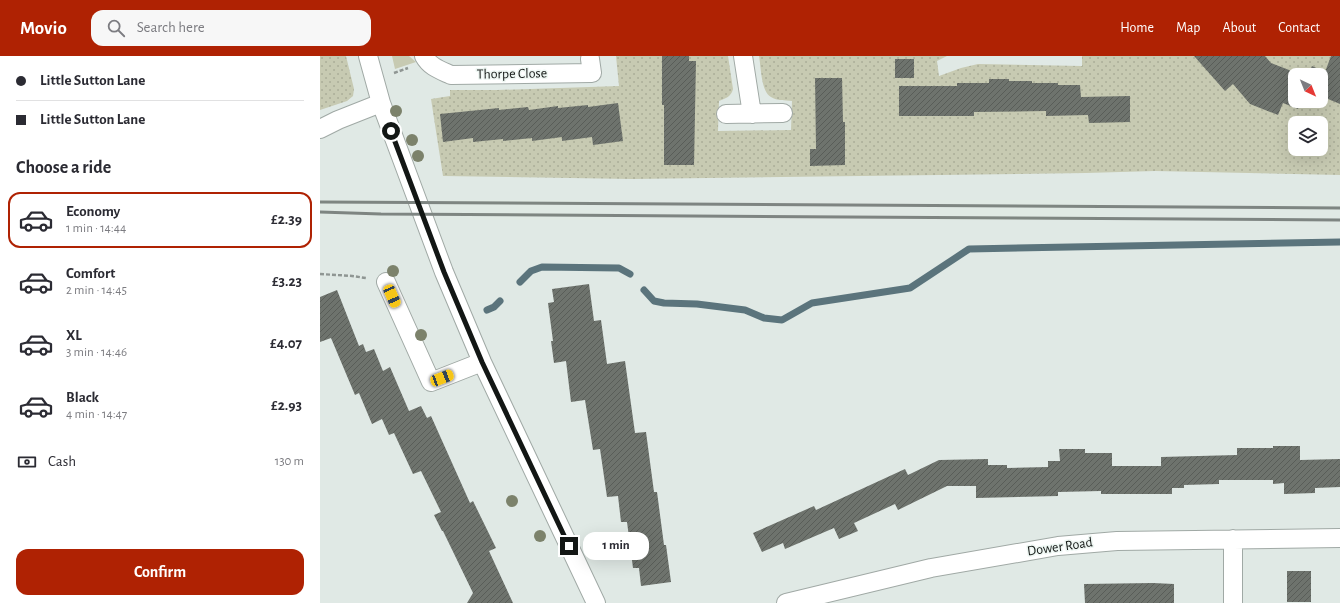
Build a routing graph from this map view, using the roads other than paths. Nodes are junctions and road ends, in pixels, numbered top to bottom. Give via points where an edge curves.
1 (368, 56) edge
2 (743, 56) edge
3 (590, 58) dead end
4 (426, 59) edge
5 (381, 103) junction
6 (726, 114) dead end
7 (752, 114) junction
8 (784, 114) dead end
9 (320, 129) edge
10 (386, 282) road end
11 (482, 362) junction
12 (1340, 538) edge
13 (1233, 539) junction
14 (596, 603) edge
15 (786, 603) edge
16 (1233, 603) edge

1 - 5 street
2 - 7 street
3 - 4 street, Thorpe Close via 592,73 451,75 436,69
5 - 9 street
5 - 11 street via 444,272
6 - 7 street
7 - 8 street
10 - 11 street via 431,382
11 - 14 street
12 - 13 street, Dower Road
13 - 15 street, Dower Road via 1117,540 1058,546 931,568
13 - 16 street

